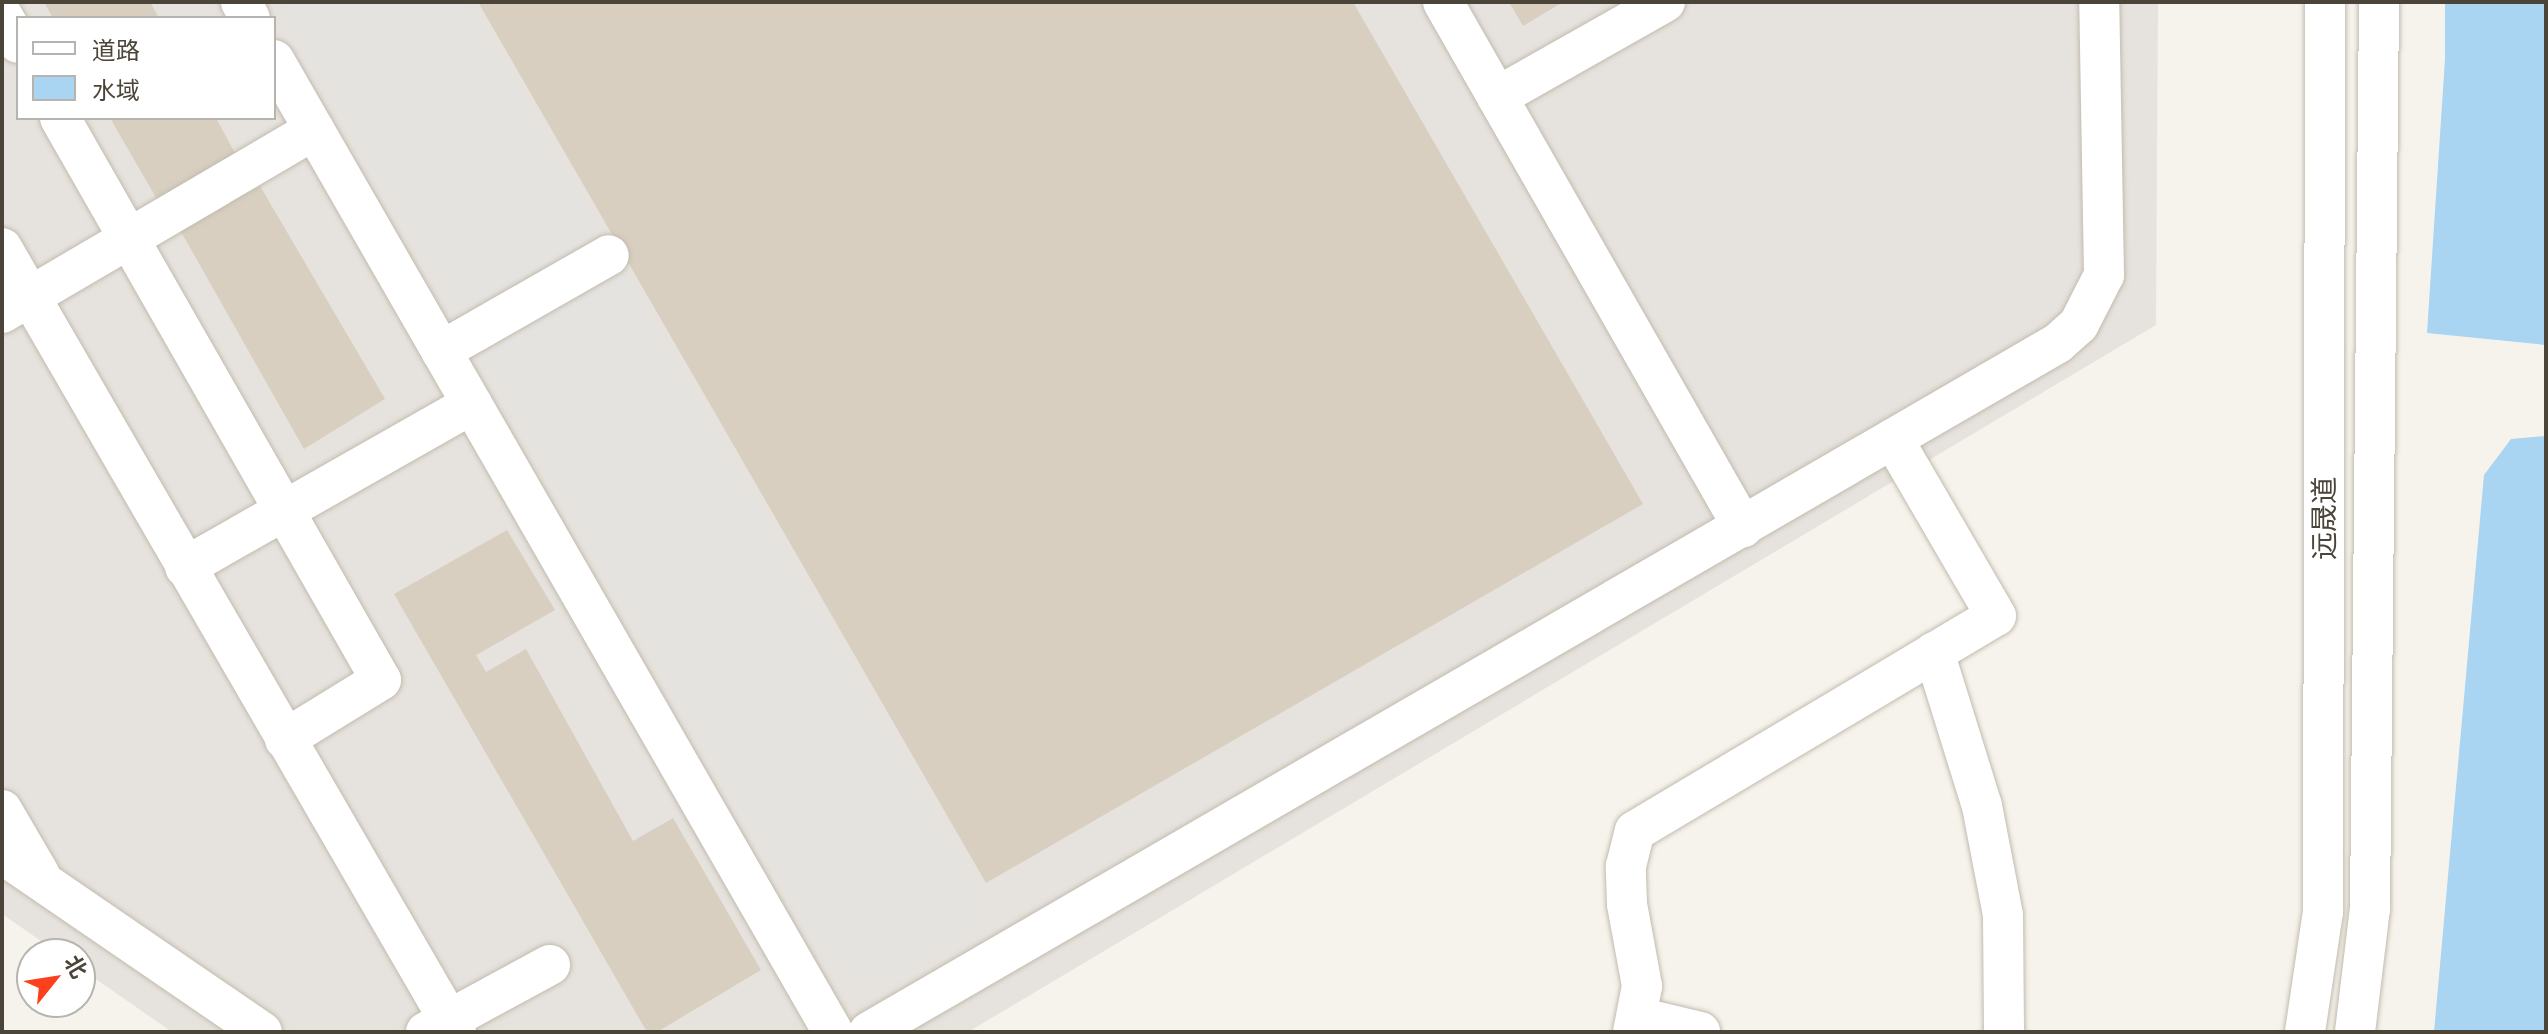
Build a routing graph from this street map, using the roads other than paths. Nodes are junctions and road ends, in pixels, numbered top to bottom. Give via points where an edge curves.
1 (1443, 2) edge
2 (1665, 2) edge
3 (2099, 2) edge
4 (2325, 2) edge
5 (2379, 2) edge
6 (2, 15) edge
7 (16, 40) edge
8 (276, 64) edge
9 (1497, 97) junction
10 (61, 120) edge
11 (314, 130) junction
12 (129, 238) junction
13 (2, 248) edge
14 (609, 255) dead end
15 (16, 305) edge
16 (441, 351) junction
17 (472, 404) junction
18 (1893, 439) junction
19 (284, 510) junction
20 (1743, 527) junction
21 (185, 567) junction
22 (1934, 652) junction
23 (285, 739) junction
24 (2, 810) edge
25 (2, 854) edge
26 (45, 883) junction
27 (550, 965) dead end
28 (1635, 1024) edge
29 (444, 1028) edge
30 (262, 1032) edge
31 (833, 1032) edge
32 (869, 1032) edge
33 (1700, 1032) edge
34 (2004, 1032) edge
35 (2305, 1032) edge
36 (2355, 1032) edge

1 - 9 street
2 - 9 street
3 - 18 street via 2105,243 2104,275 2094,297 2079,324 2058,343
4 - 35 street, 远晟道 via 2323,912
5 - 36 street, 远晟道 via 2370,908
6 - 7 street
8 - 11 street
9 - 20 street
10 - 12 street
11 - 12 street
11 - 16 street
12 - 15 street
12 - 19 street
13 - 15 street
14 - 16 street
15 - 21 street
16 - 17 street
17 - 19 street
17 - 31 street
18 - 20 street
18 - 22 street via 1996,616
19 - 21 street
19 - 23 street via 381,680
20 - 32 street
21 - 23 street
22 - 28 street via 1635,831 1626,866 1642,986
22 - 34 street via 1982,806 1997,886 2005,957
23 - 29 street
24 - 26 street
25 - 26 street
26 - 30 street
27 - 29 street
28 - 33 street

